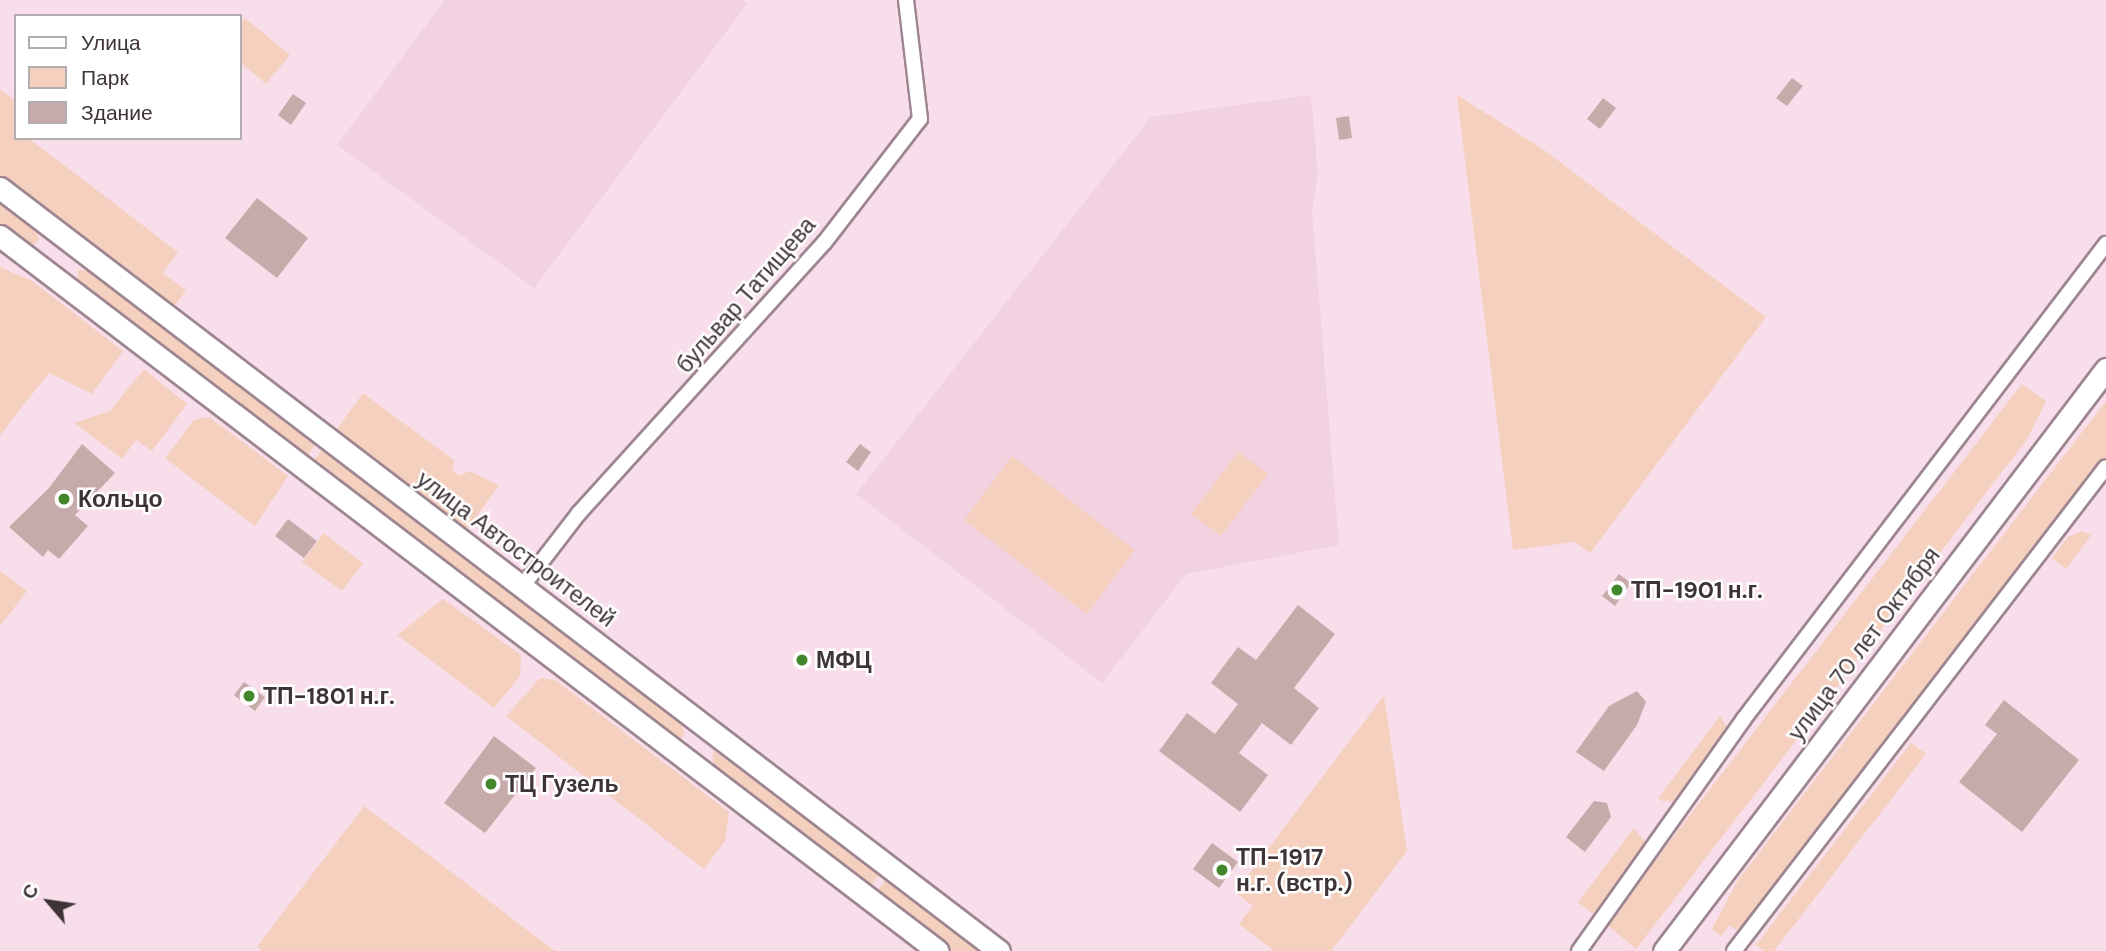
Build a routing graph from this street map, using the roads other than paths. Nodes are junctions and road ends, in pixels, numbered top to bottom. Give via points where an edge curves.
1 (906, 0) edge
2 (0, 188) edge
3 (0, 236) edge
4 (2106, 244) edge
5 (81, 250) junction
6 (0, 255) edge
7 (51, 273) junction
8 (2106, 369) edge
9 (2106, 467) edge
10 (522, 587) junction
11 (711, 731) junction
12 (688, 760) junction
13 (938, 951) edge
14 (999, 951) edge
15 (1579, 951) edge
16 (1664, 951) edge
17 (1734, 951) edge

1 - 10 street, бульвар Татищева via 920,120 824,243 579,513
2 - 5 main road, улица Автостроителей
3 - 7 main road
4 - 15 street via 1743,720
5 - 7 main road
5 - 10 main road, улица Автостроителей
6 - 7 main road
7 - 12 main road
8 - 16 main road, улица 70 лет Октября
9 - 17 street
10 - 11 main road, улица Автостроителей
11 - 12 main road
11 - 14 main road, улица Автостроителей
12 - 13 main road

